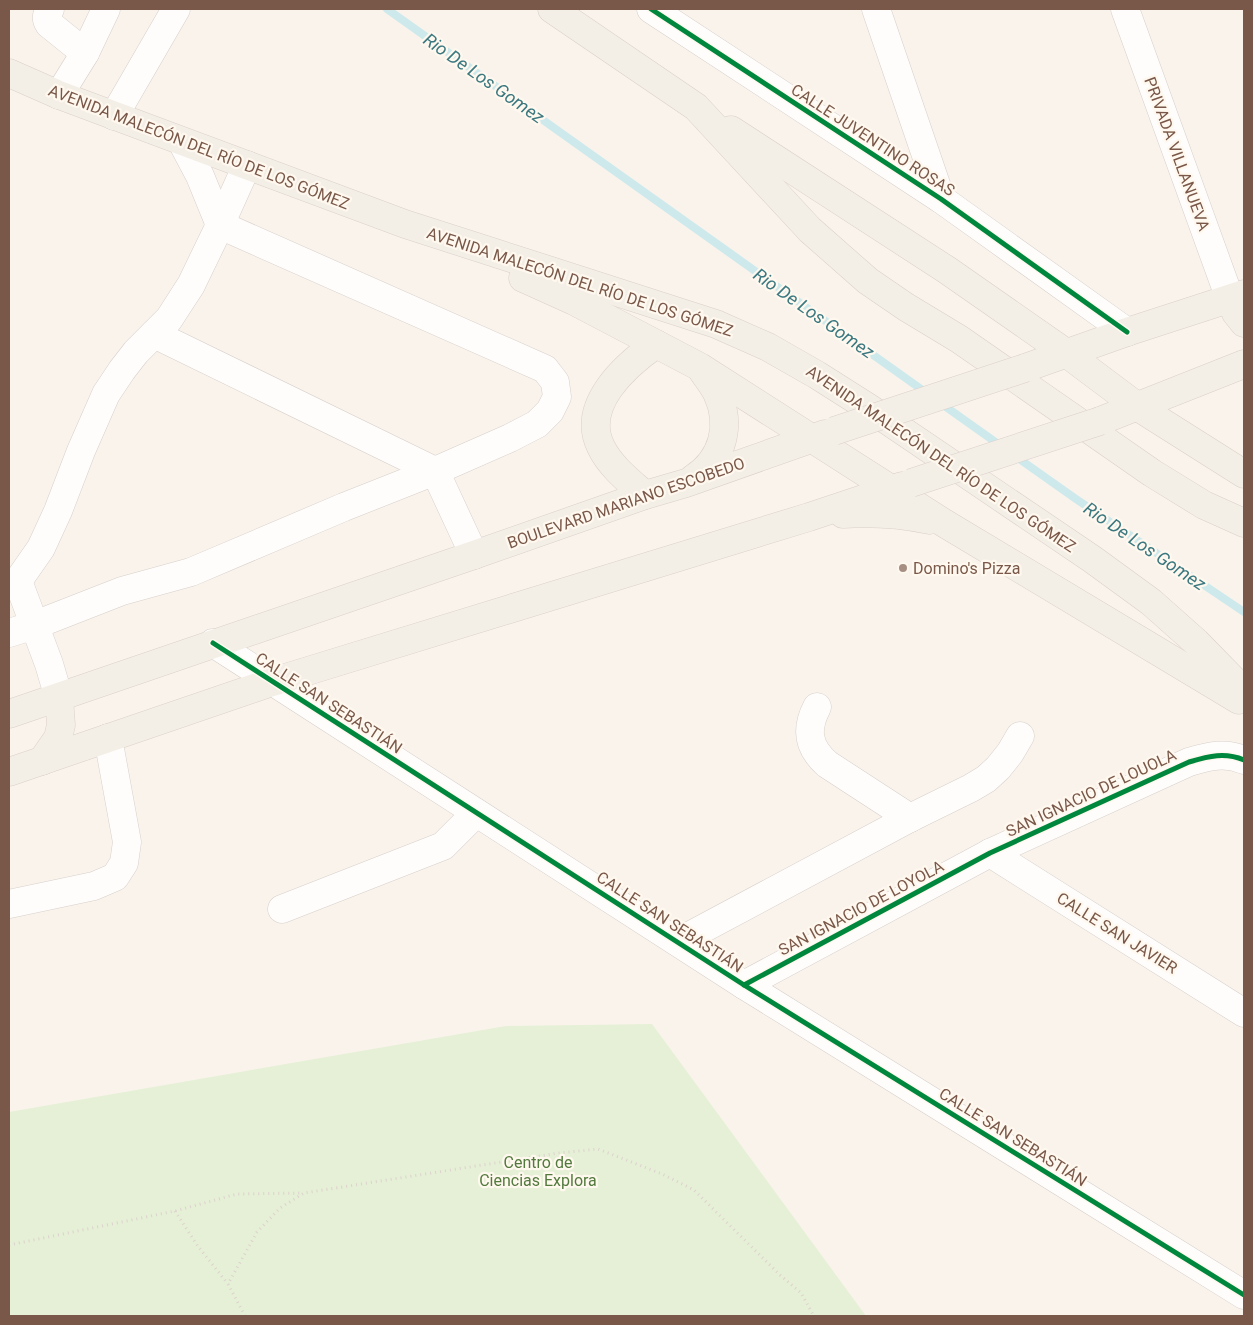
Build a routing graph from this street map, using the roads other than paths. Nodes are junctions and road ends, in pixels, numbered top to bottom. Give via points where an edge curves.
1 (50, 9) edge
2 (106, 9) edge
3 (176, 9) edge
4 (552, 9) edge
5 (651, 9) edge
6 (876, 9) edge
7 (1125, 9) edge
8 (85, 53) junction
9 (9, 73) edge
10 (59, 95) junction
11 (696, 107) junction
12 (114, 116) junction
13 (182, 142) junction
14 (247, 165) junction
15 (941, 199) junction
16 (405, 224) junction
17 (220, 225) junction
18 (1237, 297) edge
19 (1244, 323) edge
20 (1127, 332) junction
21 (154, 334) junction
22 (656, 344) junction
23 (1066, 353) junction
24 (1244, 364) edge
25 (700, 367) junction
26 (1138, 407) junction
27 (823, 435) junction
28 (436, 472) junction
29 (1244, 474) edge
30 (686, 483) junction
31 (901, 487) junction
32 (645, 495) junction
33 (809, 517) junction
34 (1244, 522) edge
35 (944, 523) junction
36 (474, 555) junction
37 (14, 582) edge
38 (35, 625) junction
39 (9, 634) edge
40 (213, 643) junction
41 (272, 682) junction
42 (1244, 691) edge
43 (59, 698) junction
44 (1244, 703) edge
45 (817, 707) dead end
46 (9, 714) edge
47 (1020, 736) dead end
48 (108, 738) junction
49 (1239, 758) edge
50 (42, 761) junction
51 (9, 772) edge
52 (476, 813) junction
53 (910, 818) junction
54 (990, 853) junction
55 (9, 904) edge
56 (282, 909) dead end
57 (678, 942) junction
58 (744, 985) junction
59 (1244, 1013) edge
60 (1244, 1295) edge

1 - 8 street via 46,16 49,24
2 - 8 street
3 - 12 street
4 - 11 main road
5 - 15 street, CALLE JUVENTINO ROSAS
6 - 15 street
7 - 18 street, PRIVADA VILLANUEVA
8 - 10 street
9 - 10 main road, AVENIDA MALECÓN DEL RÍO DE LOS GÓMEZ
10 - 12 main road, AVENIDA MALECÓN DEL RÍO DE LOS GÓMEZ
11 - 23 main road via 947,270
11 - 34 main road via 810,230 868,280 959,339 1152,474 1204,505
12 - 13 main road, AVENIDA MALECÓN DEL RÍO DE LOS GÓMEZ
13 - 14 main road, AVENIDA MALECÓN DEL RÍO DE LOS GÓMEZ
13 - 17 street
14 - 16 main road, AVENIDA MALECÓN DEL RÍO DE LOS GÓMEZ
14 - 17 street
15 - 20 street, CALLE JUVENTINO ROSAS
16 - 22 main road via 574,301
16 - 42 main road, AVENIDA MALECÓN DEL RÍO DE LOS GÓMEZ via 716,324 768,347 869,408 1092,559 1151,602
17 - 21 street via 191,285 169,319
17 - 28 street via 545,369 555,382 557,396 550,411 537,424
18 - 19 main road via 1236,313
18 - 20 main road, BOULEVARD MARIANO ESCOBEDO
20 - 23 main road, BOULEVARD MARIANO ESCOBEDO
21 - 28 street
21 - 37 street via 136,352 106,394 41,548
22 - 25 main road
22 - 32 main road via 615,379 605,394 595,424 596,436 607,457
23 - 26 main road
23 - 27 main road, BOULEVARD MARIANO ESCOBEDO, bridge
24 - 26 main road
25 - 27 main road
25 - 30 main road via 721,403 724,429 722,443 710,465
26 - 29 main road
26 - 31 main road, bridge
27 - 30 main road, BOULEVARD MARIANO ESCOBEDO
27 - 31 main road
28 - 36 street
28 - 38 street via 334,511 192,572 122,591
30 - 32 main road, BOULEVARD MARIANO ESCOBEDO
31 - 33 main road
31 - 35 main road
32 - 36 main road, BOULEVARD MARIANO ESCOBEDO
33 - 35 main road via 877,514
33 - 41 main road
35 - 44 main road
36 - 40 main road, BOULEVARD MARIANO ESCOBEDO
37 - 38 street
38 - 39 street
38 - 43 street
40 - 41 street, CALLE SAN SEBASTIÁN
40 - 43 main road, BOULEVARD MARIANO ESCOBEDO
41 - 48 main road
41 - 52 street, CALLE SAN SEBASTIÁN
43 - 46 main road, BOULEVARD MARIANO ESCOBEDO
43 - 50 main road via 62,725 58,738
45 - 53 street via 809,736 818,756
47 - 53 street via 1010,753 986,779
48 - 50 main road
48 - 55 street via 127,842 124,863 115,877 94,886
49 - 54 street, SAN IGNACIO DE LOUOLA via 1212,756 1189,762
50 - 51 main road
52 - 56 street via 443,846
52 - 57 street, CALLE SAN SEBASTIÁN
53 - 57 street
54 - 58 street, SAN IGNACIO DE LOYOLA
54 - 59 street, CALLE SAN JAVIER
57 - 58 street, CALLE SAN SEBASTIÁN
58 - 60 street, CALLE SAN SEBASTIÁN

